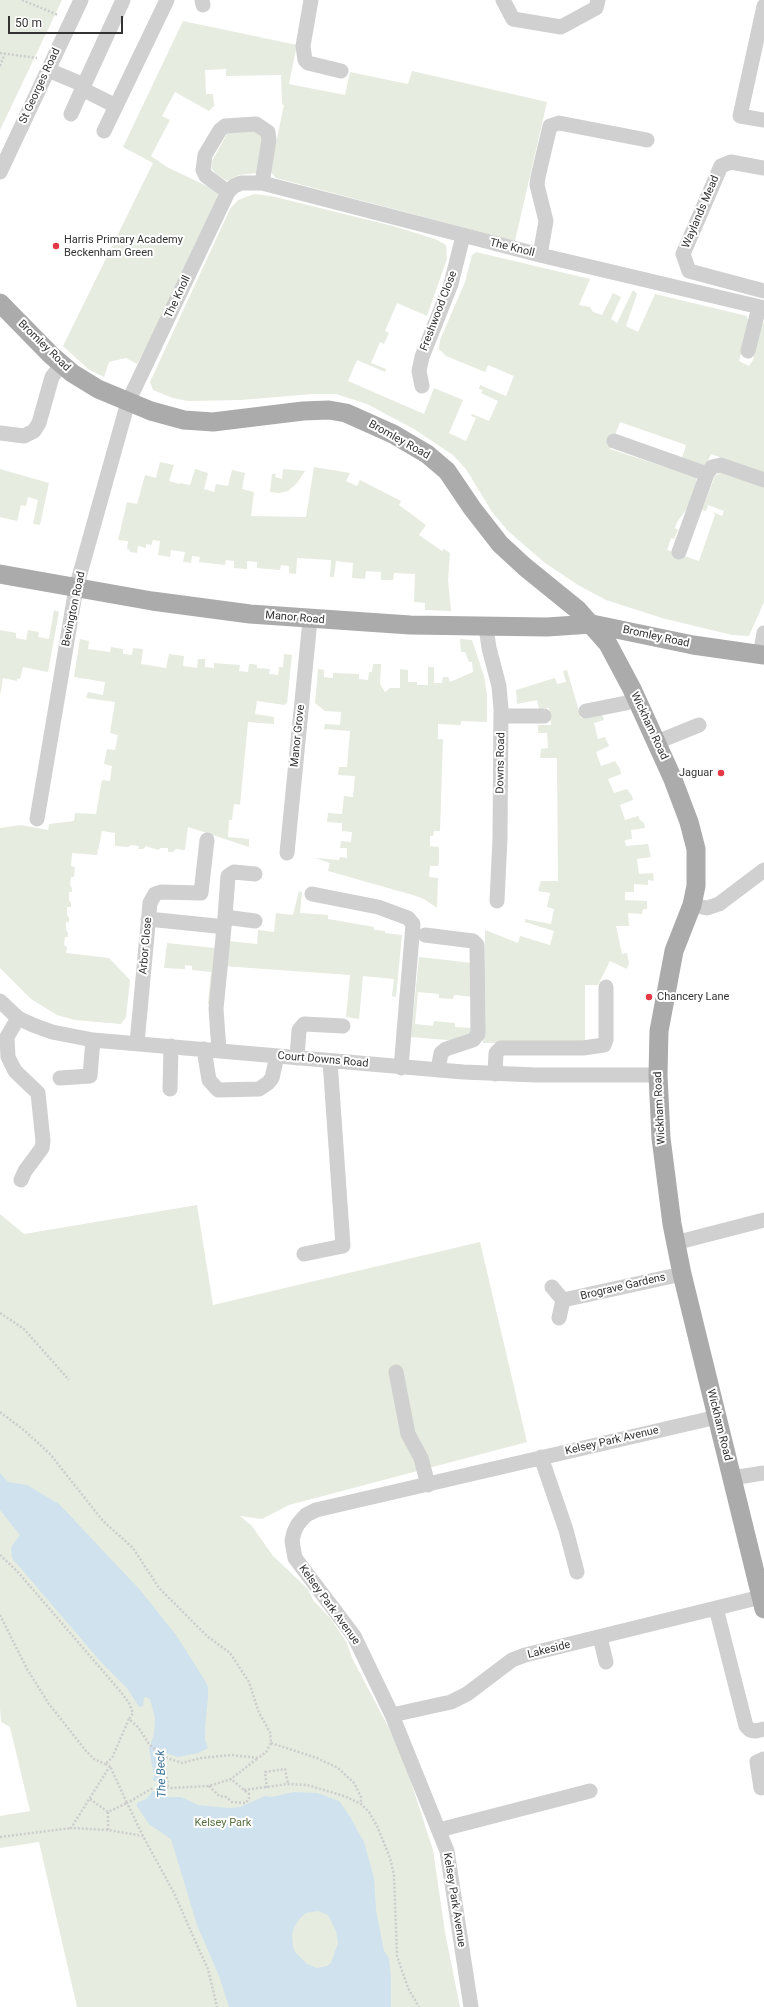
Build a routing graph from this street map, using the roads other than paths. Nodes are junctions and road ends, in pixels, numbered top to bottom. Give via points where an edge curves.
1 (81, 0) edge
2 (123, 0) edge
3 (167, 0) edge
4 (311, 0) edge
5 (503, 0) edge
6 (598, 0) edge
7 (764, 6) edge
8 (49, 67) junction
9 (341, 71) dead end
10 (83, 87) junction
11 (116, 106) junction
12 (71, 114) dead end
13 (764, 120) edge
14 (104, 131) dead end
15 (647, 140) dead end
16 (764, 168) edge
17 (0, 172) edge
18 (262, 183) junction
19 (228, 192) junction
20 (462, 236) junction
21 (540, 255) junction
22 (723, 280) junction
23 (764, 291) edge
24 (719, 297) junction
25 (0, 303) edge
26 (761, 308) edge
27 (748, 351) dead end
28 (61, 365) junction
29 (422, 386) dead end
30 (128, 402) junction
31 (0, 433) edge
32 (614, 441) dead end
33 (706, 474) junction
34 (764, 480) edge
35 (679, 552) dead end
36 (0, 574) edge
37 (76, 588) junction
38 (310, 620) junction
39 (592, 624) junction
40 (486, 626) junction
41 (764, 633) edge
42 (762, 655) edge
43 (636, 699) junction
44 (586, 711) dead end
45 (502, 716) junction
46 (544, 716) dead end
47 (699, 725) dead end
48 (657, 742) junction
49 (37, 819) dead end
50 (207, 840) dead end
51 (287, 853) dead end
52 (764, 870) edge
53 (255, 874) dead end
54 (312, 894) dead end
55 (498, 901) dead end
56 (692, 905) junction
57 (148, 919) junction
58 (255, 921) dead end
59 (220, 922) junction
60 (425, 935) dead end
61 (606, 987) dead end
62 (0, 1001) edge
63 (18, 1018) junction
64 (343, 1026) dead end
65 (93, 1040) junction
66 (137, 1043) junction
67 (171, 1046) junction
68 (211, 1050) junction
69 (277, 1056) junction
70 (297, 1058) junction
71 (330, 1061) junction
72 (401, 1068) junction
73 (438, 1070) junction
74 (495, 1074) junction
75 (658, 1075) junction
76 (60, 1078) dead end
77 (170, 1089) dead end
78 (21, 1180) dead end
79 (764, 1220) edge
80 (676, 1243) junction
81 (304, 1254) dead end
82 (682, 1274) junction
83 (552, 1287) dead end
84 (564, 1300) junction
85 (559, 1318) dead end
86 (396, 1372) dead end
87 (717, 1417) junction
88 (541, 1457) junction
89 (764, 1473) edge
90 (732, 1478) junction
91 (428, 1485) junction
92 (577, 1572) dead end
93 (763, 1603) edge
94 (716, 1608) junction
95 (600, 1637) junction
96 (606, 1662) dead end
97 (392, 1715) junction
98 (764, 1729) edge
99 (764, 1759) edge
100 (762, 1788) dead end
101 (590, 1791) dead end
102 (439, 1830) junction
103 (471, 2007) edge

1 - 8 street, St Georges Road
2 - 10 street
3 - 11 street
4 - 9 street via 303,46 305,60
5 - 6 street via 513,19 561,27 596,8
7 - 13 street via 740,116
8 - 10 street
8 - 17 street, St Georges Road
10 - 11 street
10 - 12 street
11 - 14 street
15 - 21 street via 558,123 550,126 537,185 546,221
16 - 22 street, Waylands Mead via 731,162 721,166 683,254 689,271
18 - 19 street, The Knoll via 240,183
18 - 19 street via 268,132 256,124 225,126 205,156 203,170 206,176
18 - 20 street, The Knoll
19 - 30 street, The Knoll
20 - 21 street, The Knoll
20 - 29 street, Freshwood Close via 455,271 422,357
21 - 24 street, The Knoll
22 - 23 street, Waylands Mead
22 - 24 street
24 - 26 street, The Knoll
25 - 28 main road, Bromley Road
26 - 27 street
28 - 30 main road, Bromley Road via 98,389
28 - 31 street via 52,376 39,423 34,431 24,436
30 - 37 street, Bevington Road
30 - 39 main road, Bromley Road via 170,417 198,422 334,410 392,434 427,454 447,470 500,544
32 - 33 street
33 - 34 street via 712,467 721,465
33 - 35 street
36 - 37 main road, Manor Road
37 - 38 main road, Manor Road via 206,609
37 - 49 street, Bevington Road
38 - 40 main road, Manor Road via 410,626
38 - 51 street, Manor Grove
39 - 40 main road, Manor Road via 548,627
39 - 42 main road, Bromley Road via 693,645
39 - 43 main road, Wickham Road via 608,644
40 - 45 street, Downs Road via 499,686
41 - 42 street
43 - 44 street
43 - 48 main road, Wickham Road
45 - 46 street
45 - 55 street, Downs Road
47 - 48 street
48 - 56 main road, Wickham Road via 686,811 696,849 697,873
50 - 57 street, Arbor Close via 202,890 198,894 155,894 150,903
52 - 56 street via 719,904 708,908
53 - 59 street via 234,872 228,876
54 - 72 street via 378,907 408,918 413,924
56 - 75 main road, Wickham Road via 674,951 664,997 658,1041
57 - 59 street
57 - 66 street, Arbor Close
58 - 59 street
59 - 68 street via 216,1009
60 - 73 street via 473,940 477,945 478,1034 473,1040 441,1053
61 - 74 street via 604,1044 582,1048 501,1048 496,1054
62 - 63 street, Court Downs Road
63 - 65 street, Court Downs Road via 52,1032
63 - 78 street via 7,1037 8,1057 15,1071 38,1093 43,1141 42,1148
64 - 70 street via 304,1024 299,1030
65 - 66 street, Court Downs Road
65 - 76 street via 90,1076
66 - 67 street, Court Downs Road
67 - 68 street, Court Downs Road
67 - 77 street
68 - 69 street, Court Downs Road
68 - 69 street via 209,1080 218,1090 259,1089 268,1084
69 - 70 street, Court Downs Road
70 - 71 street, Court Downs Road
71 - 72 street, Court Downs Road
71 - 81 street via 343,1246
72 - 73 street, Court Downs Road
73 - 74 street, Court Downs Road
74 - 75 street, Court Downs Road
75 - 80 main road, Wickham Road via 664,1166
79 - 80 street
80 - 82 main road, Wickham Road
82 - 84 street, Brograve Gardens
82 - 87 main road, Wickham Road
83 - 84 street
84 - 85 street
86 - 91 street via 408,1434 421,1458
87 - 88 street, Kelsey Park Avenue
87 - 90 main road, Wickham Road
88 - 91 street, Kelsey Park Avenue
88 - 92 street via 566,1530
89 - 90 street
90 - 93 main road, Wickham Road
91 - 97 street, Kelsey Park Avenue via 316,1510 306,1515 298,1524 292,1541 295,1558 354,1636
93 - 94 street, Lakeside
94 - 95 street, Lakeside
94 - 98 street via 746,1726 750,1730
95 - 96 street
95 - 97 street, Lakeside via 512,1660 467,1694 451,1702
97 - 102 street, Kelsey Park Avenue
99 - 100 street via 757,1762
101 - 102 street
102 - 103 street, Kelsey Park Avenue via 447,1851

